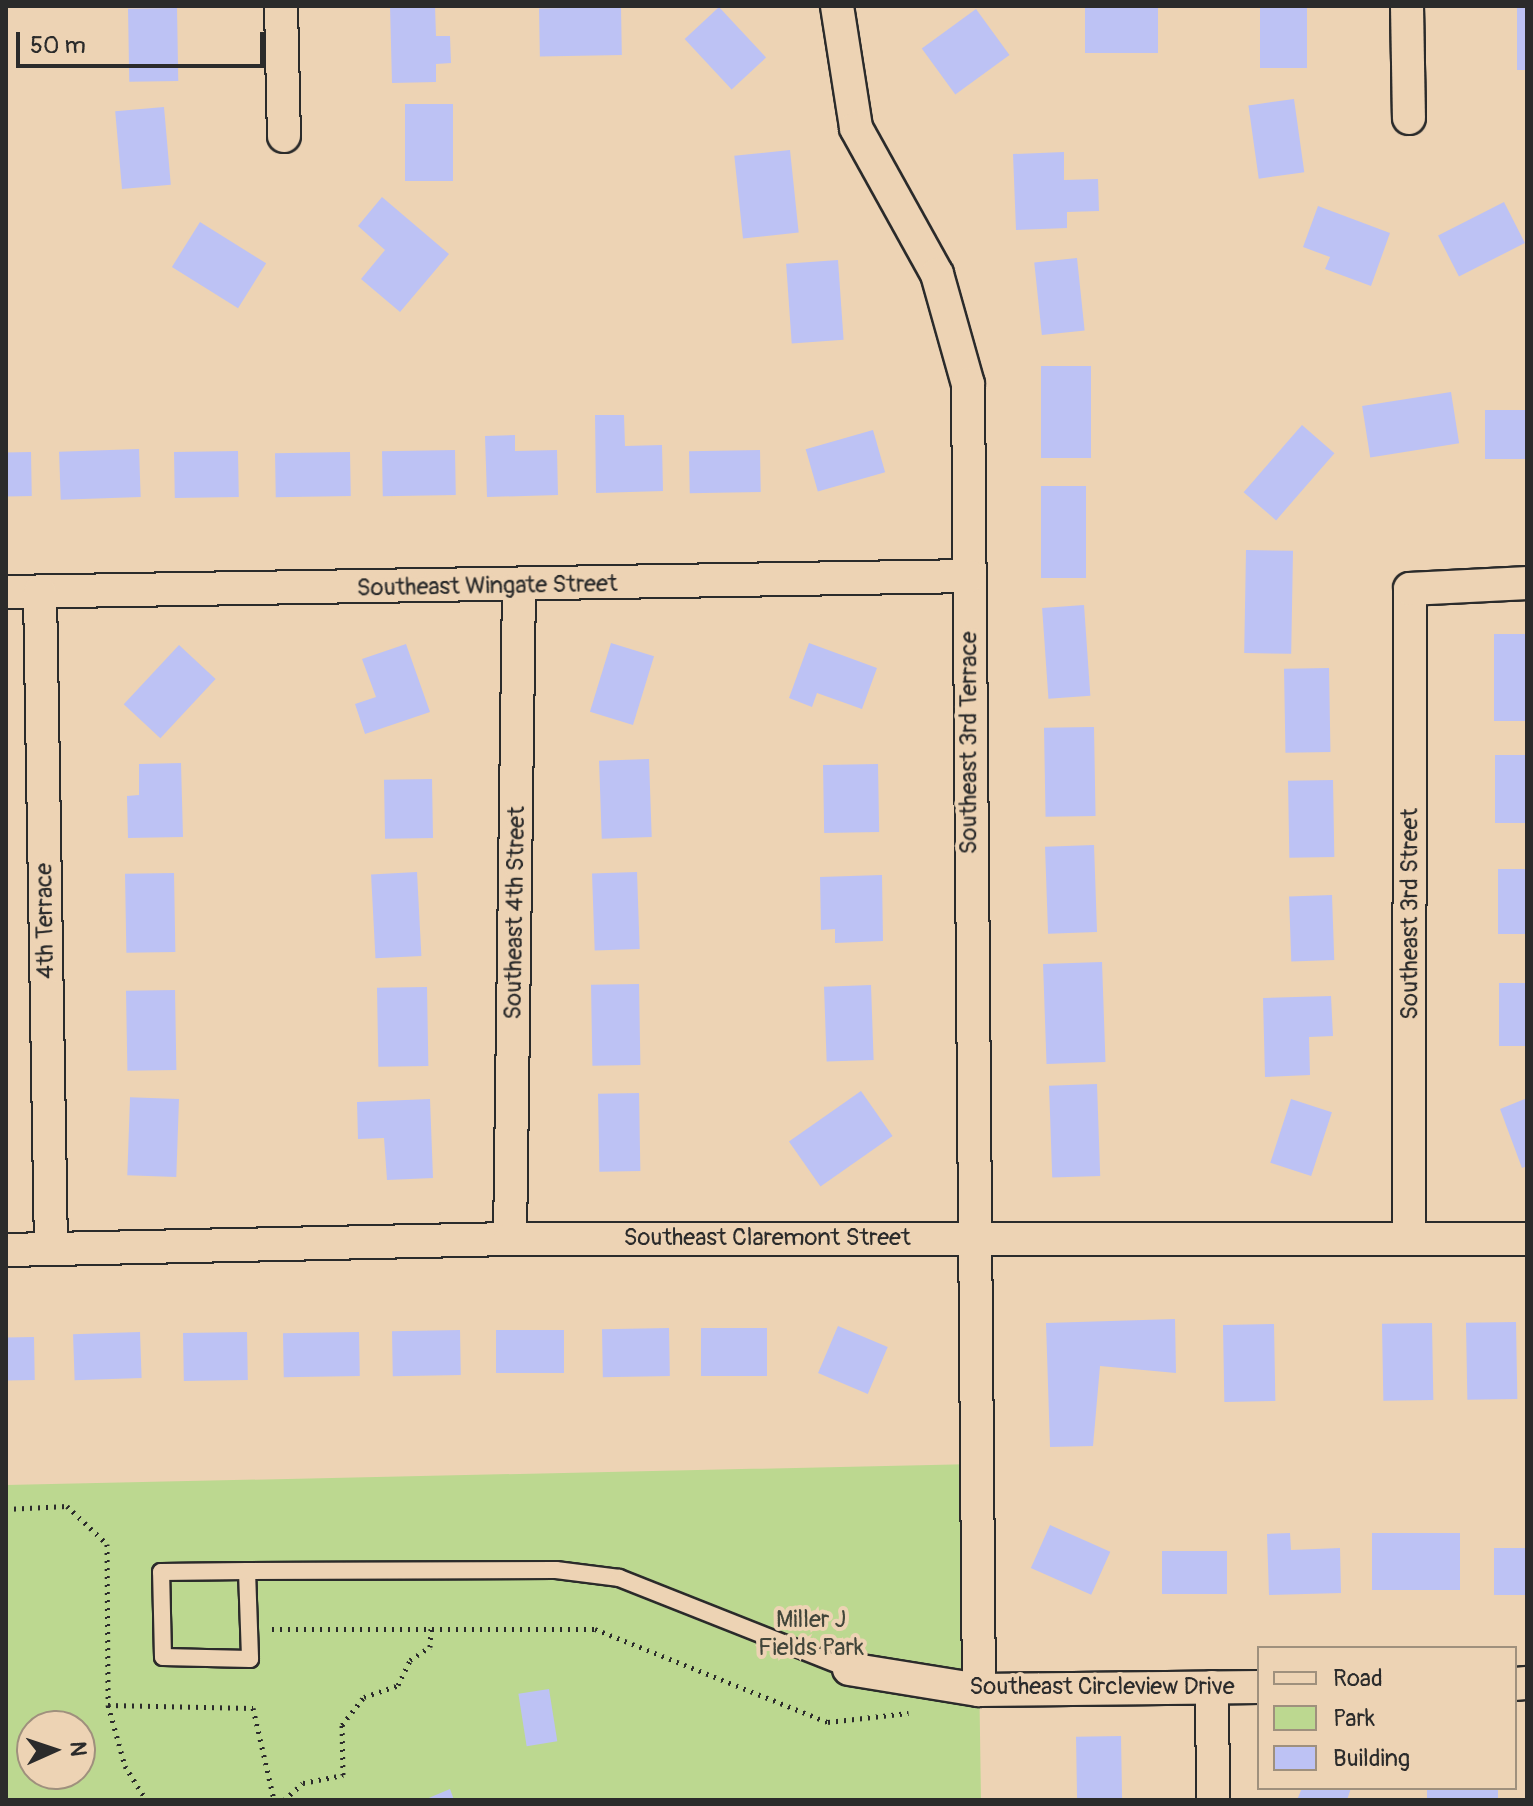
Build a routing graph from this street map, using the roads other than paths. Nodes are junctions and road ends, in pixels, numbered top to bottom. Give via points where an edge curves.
1 (281, 6) edge
2 (837, 6) edge
3 (1407, 6) edge
4 (1409, 118) dead end
5 (284, 136) dead end
6 (969, 576) junction
7 (1527, 583) edge
8 (519, 587) junction
9 (6, 592) edge
10 (40, 592) junction
11 (972, 1238) junction
12 (1409, 1238) junction
13 (510, 1239) junction
14 (1527, 1239) edge
15 (51, 1249) junction
16 (6, 1250) edge
17 (247, 1571) junction
18 (849, 1669) joint
19 (1212, 1687) junction
20 (1257, 1687) edge
21 (979, 1690) junction
22 (1213, 1800) edge

1 - 5 street
2 - 6 street, Southeast 3rd Terrace via 856,128 937,274 958,336 968,384
3 - 4 street
6 - 8 street, Southeast Wingate Street
6 - 11 street, Southeast 3rd Terrace
7 - 12 street, Southeast 3rd Street via 1410,589
8 - 10 street, Southeast Wingate Street
8 - 13 street, Southeast 4th Street
9 - 10 street, Southeast Wingate Street
10 - 15 street, 4th Terrace
11 - 12 street, Southeast Claremont Street
11 - 13 street, Southeast Claremont Street
11 - 21 street, Southeast 3rd Terrace
12 - 14 street, Southeast Claremont Street
13 - 15 street, Southeast Claremont Street
15 - 16 street, Southeast Claremont Street
17 - 17 lane via 161,1572 163,1657 250,1659
17 - 18 lane via 556,1570 619,1578
18 - 21 street, Southeast Circleview Drive
19 - 20 street, Southeast Circleview Drive
19 - 21 street, Southeast Circleview Drive
19 - 22 street

